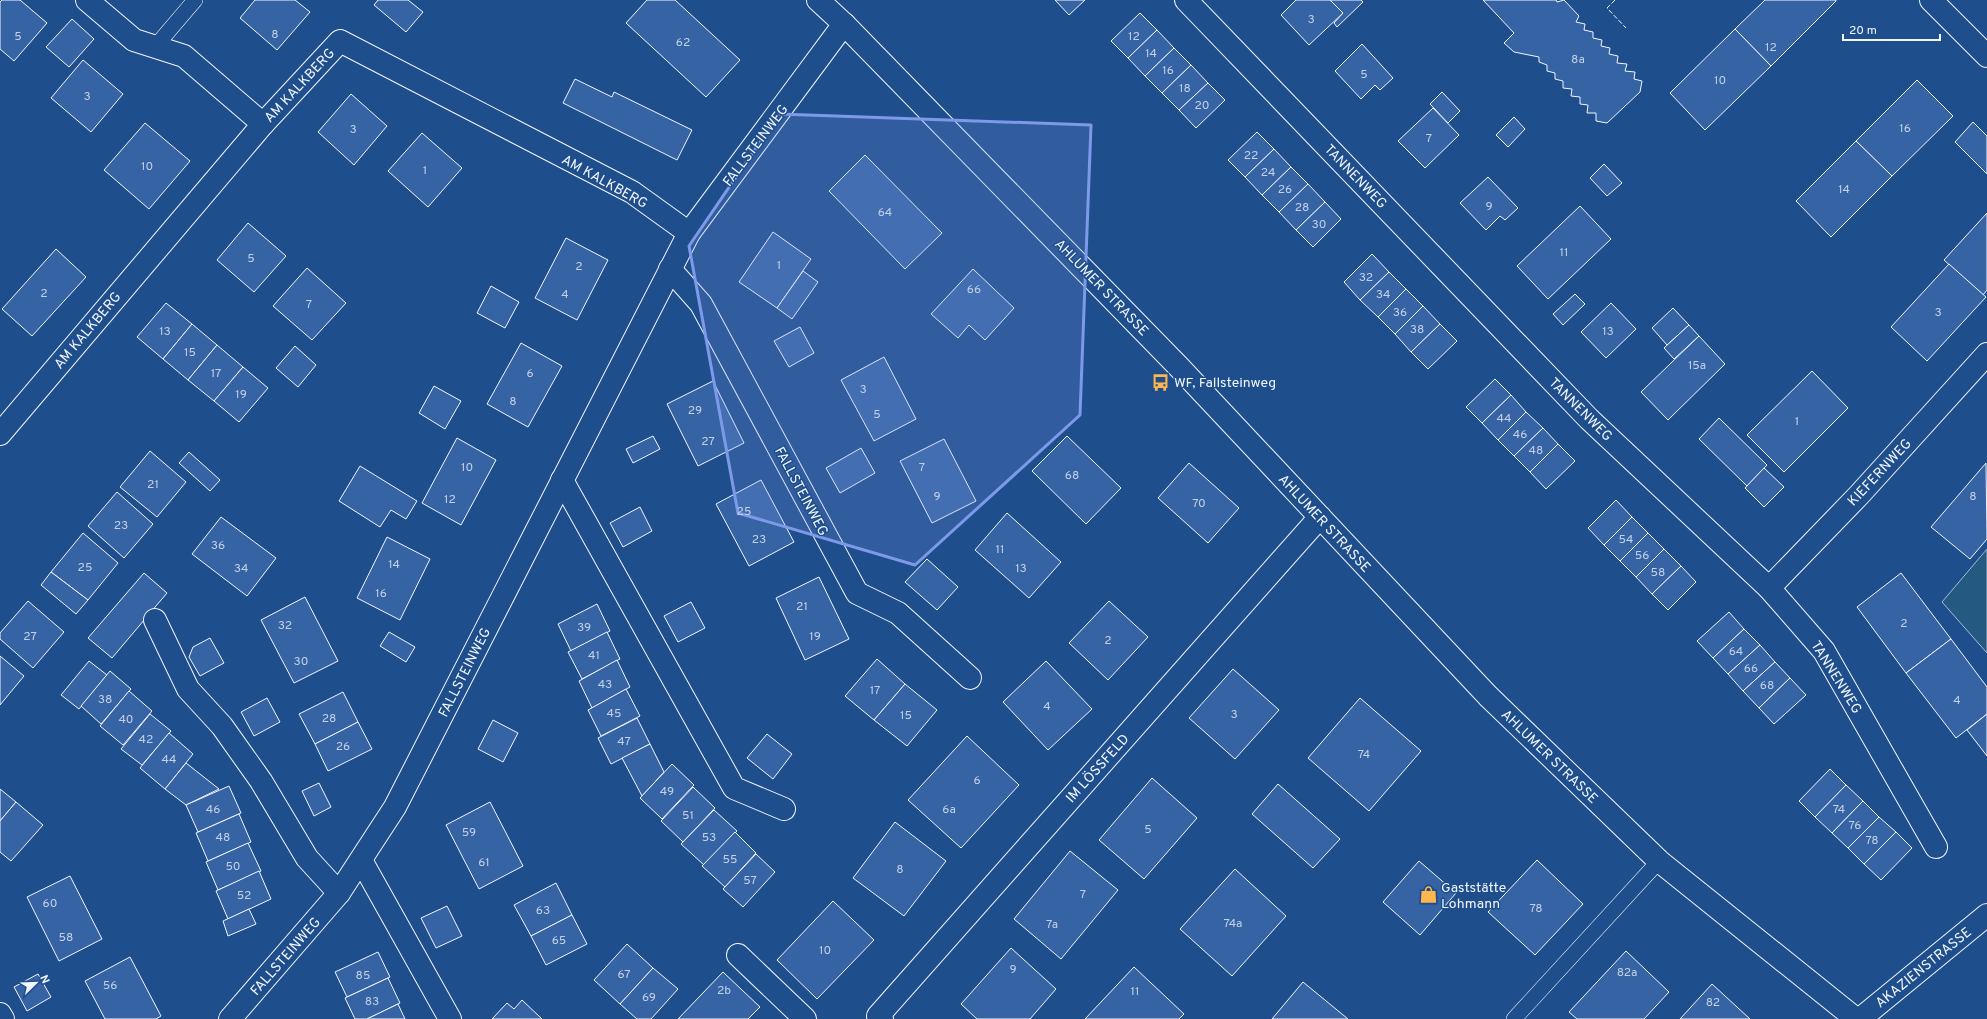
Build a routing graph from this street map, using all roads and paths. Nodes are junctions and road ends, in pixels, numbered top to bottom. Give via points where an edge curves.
1 (87, 0) edge
2 (195, 0) edge
3 (818, 0) edge
4 (1186, 0) edge
5 (1932, 0) edge
6 (844, 24) junction
7 (155, 47) junction
8 (1987, 56) edge
9 (263, 124) junction
10 (689, 233) junction
11 (670, 269) junction
12 (1987, 354) edge
13 (4, 420) edge
14 (562, 480) junction
15 (1320, 517) junction
16 (1769, 588) junction
17 (155, 620) dead end
18 (970, 678) dead end
19 (784, 809) dead end
20 (1936, 847) dead end
21 (361, 860) junction
22 (1659, 861) junction
23 (339, 893) junction
24 (1987, 915) edge
25 (738, 955) dead end
26 (0, 1014) edge
27 (3, 1019) edge
28 (230, 1019) edge
29 (450, 1019) edge
30 (806, 1019) edge
31 (882, 1019) edge
32 (1514, 1019) edge
33 (1856, 1019) edge
34 (1860, 1019) edge

1 - 7 street via 134,40
2 - 7 lane
3 - 6 street, AHLUMER STRASSE
4 - 16 street, TANNENWEG via 1589,419
5 - 8 street
6 - 10 street, FALLSTEINWEG
6 - 15 street, AHLUMER STRASSE via 1179,367
7 - 9 street via 184,56
9 - 10 street, AM KALKBERG via 340,41 632,192
9 - 13 street, AM KALKBERG
10 - 11 street, FALLSTEINWEG
11 - 14 street, FALLSTEINWEG
11 - 18 street, FALLSTEINWEG via 701,304 857,593 898,613
12 - 16 street, KIEFERNWEG via 1859,495
14 - 19 street via 734,788
14 - 21 street, FALLSTEINWEG via 395,807
15 - 22 street, AHLUMER STRASSE via 1488,696
15 - 31 street, IM LÖSSFELD via 878,1016
16 - 20 street, TANNENWEG via 1824,652
17 - 23 street via 188,689 222,726 261,781 307,858
21 - 23 street, FALLSTEINWEG
21 - 29 street
22 - 32 lane
22 - 33 street, AHLUMER STRASSE
23 - 28 street, FALLSTEINWEG
24 - 34 street, AKAZIENSTRASSE
25 - 30 street
26 - 27 street

